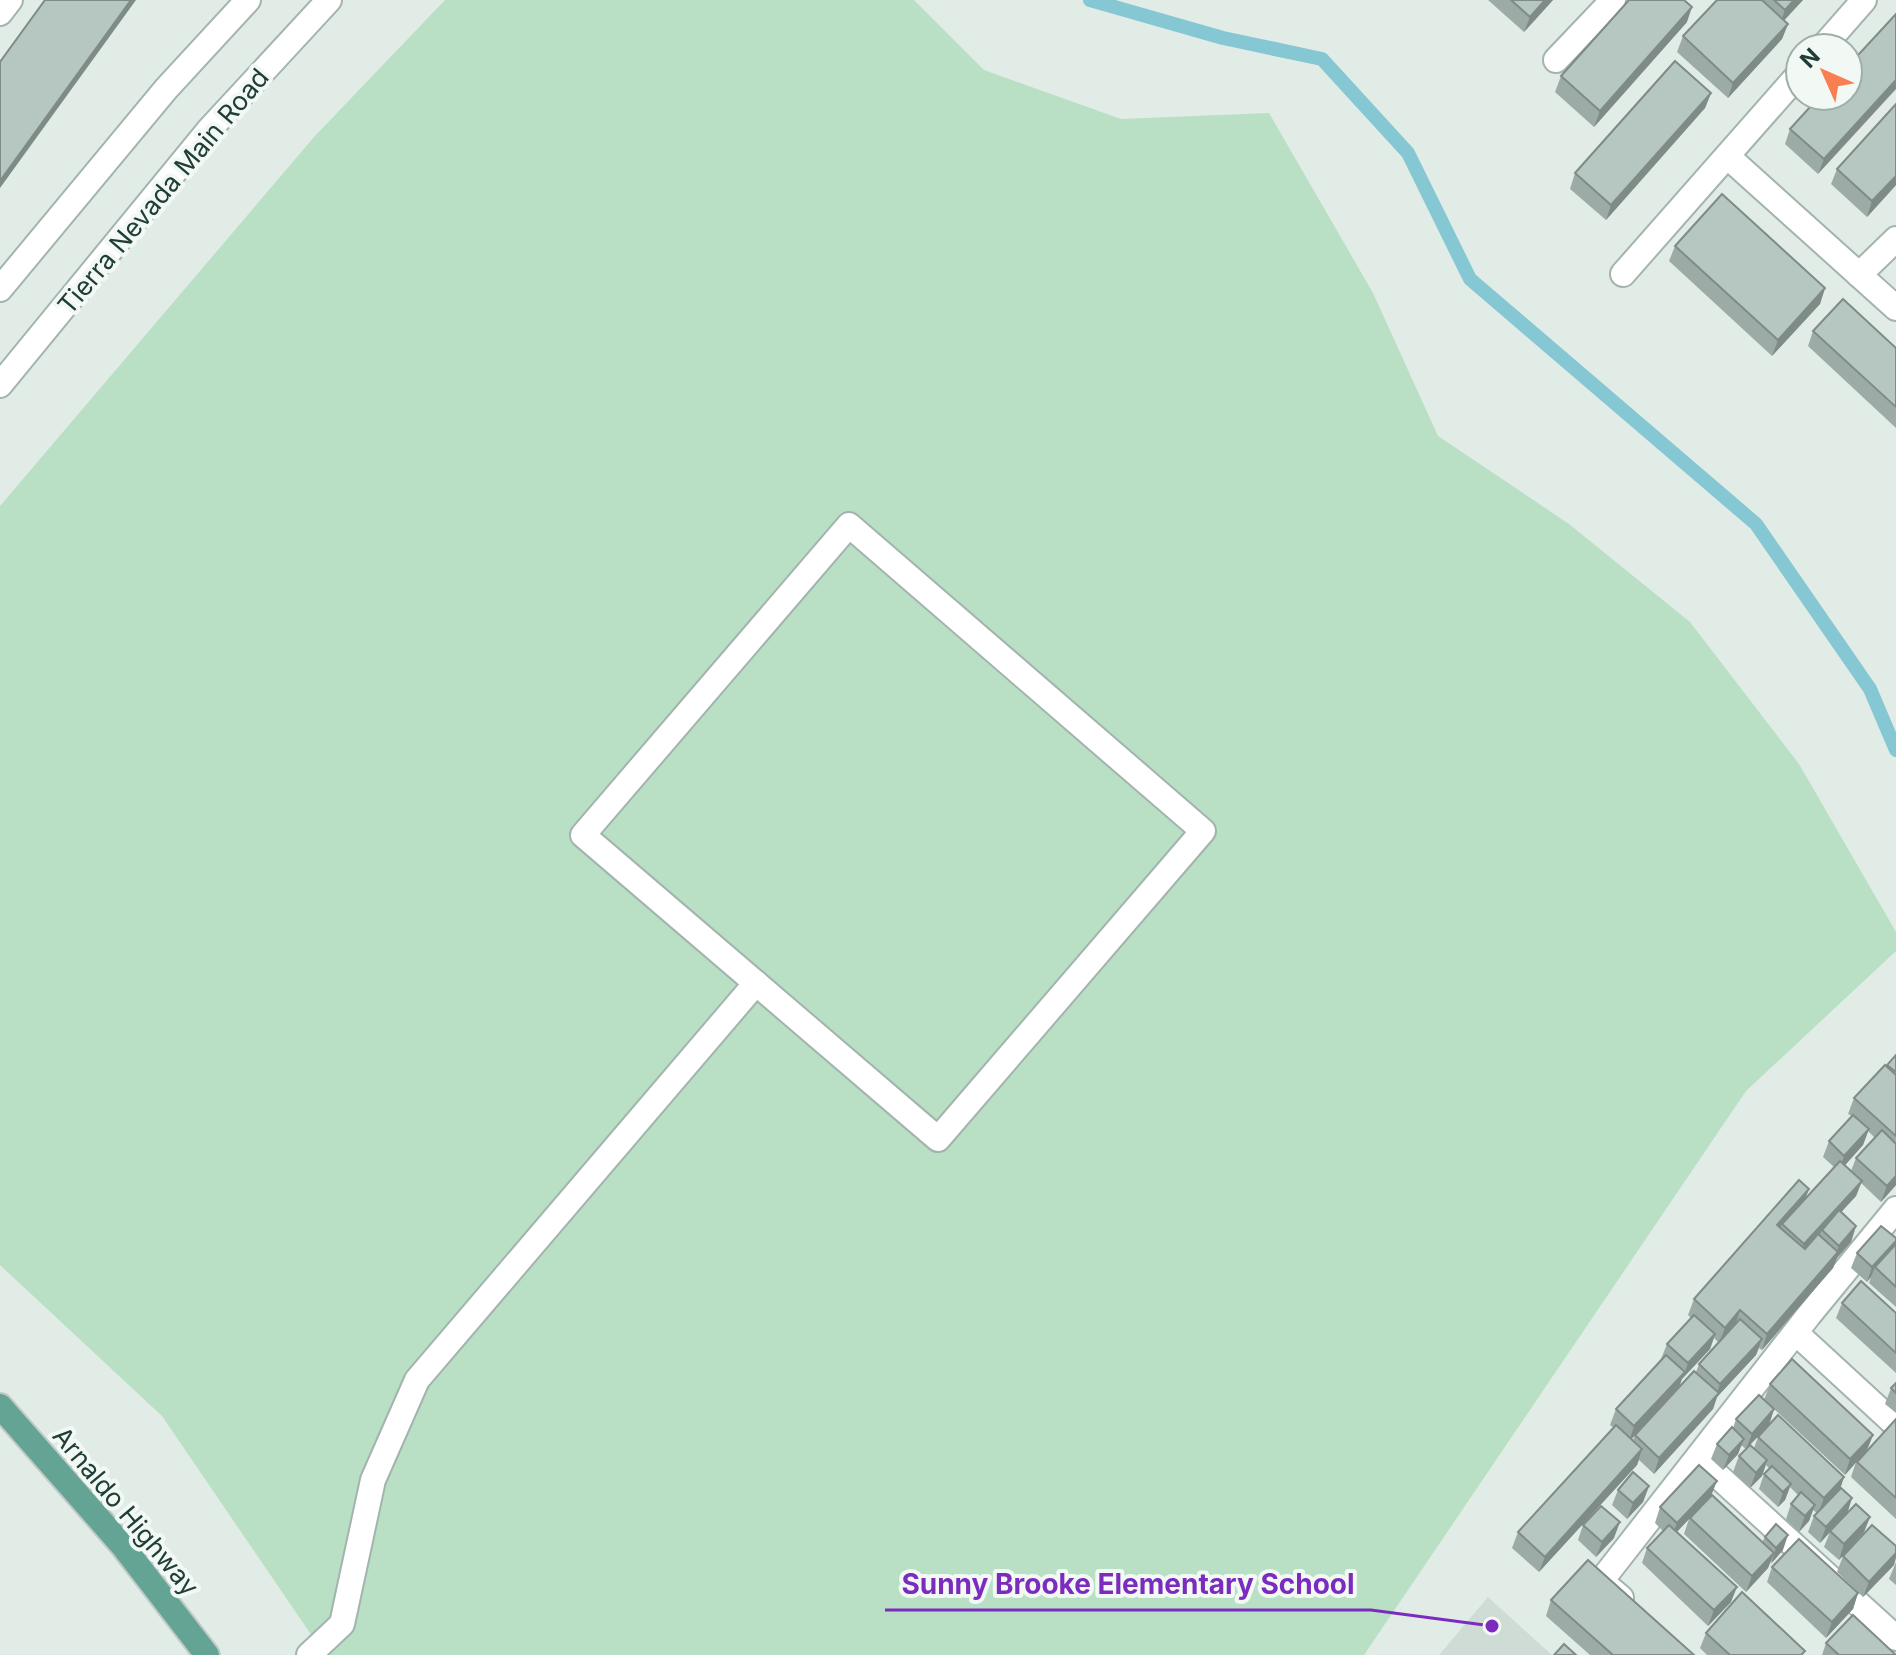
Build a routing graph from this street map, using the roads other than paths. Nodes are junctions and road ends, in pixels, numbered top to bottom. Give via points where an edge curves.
1 (10, 0) edge
2 (248, 0) edge
3 (329, 0) edge
4 (1864, 0) edge
5 (1611, 1) edge
6 (0, 13) edge
7 (1836, 32) edge
8 (1556, 60) dead end
9 (1784, 91) edge
10 (1727, 156) junction
11 (1896, 239) edge
12 (1623, 274) dead end
13 (1859, 275) junction
14 (0, 289) edge
15 (1896, 308) edge
16 (0, 385) edge
17 (756, 983) junction
18 (1892, 1221) edge
19 (1796, 1333) junction
20 (0, 1406) edge
21 (1896, 1425) edge
22 (1698, 1458) junction
23 (1643, 1618) edge
24 (1896, 1638) edge
25 (207, 1655) edge
26 (309, 1655) edge

1 - 6 street
2 - 14 street via 166,89
3 - 16 street, Tierra Nevada Main Road via 208,131
4 - 7 street
5 - 8 street
9 - 10 street
10 - 12 street
10 - 13 street
11 - 13 street
13 - 15 street
17 - 17 street via 583,835 849,525 1203,831 938,1139
17 - 26 street via 417,1380 373,1480 342,1624
18 - 19 street
19 - 21 street
19 - 22 street
20 - 25 main road, Arnaldo Highway via 122,1545
22 - 23 street via 1601,1581
22 - 24 street

